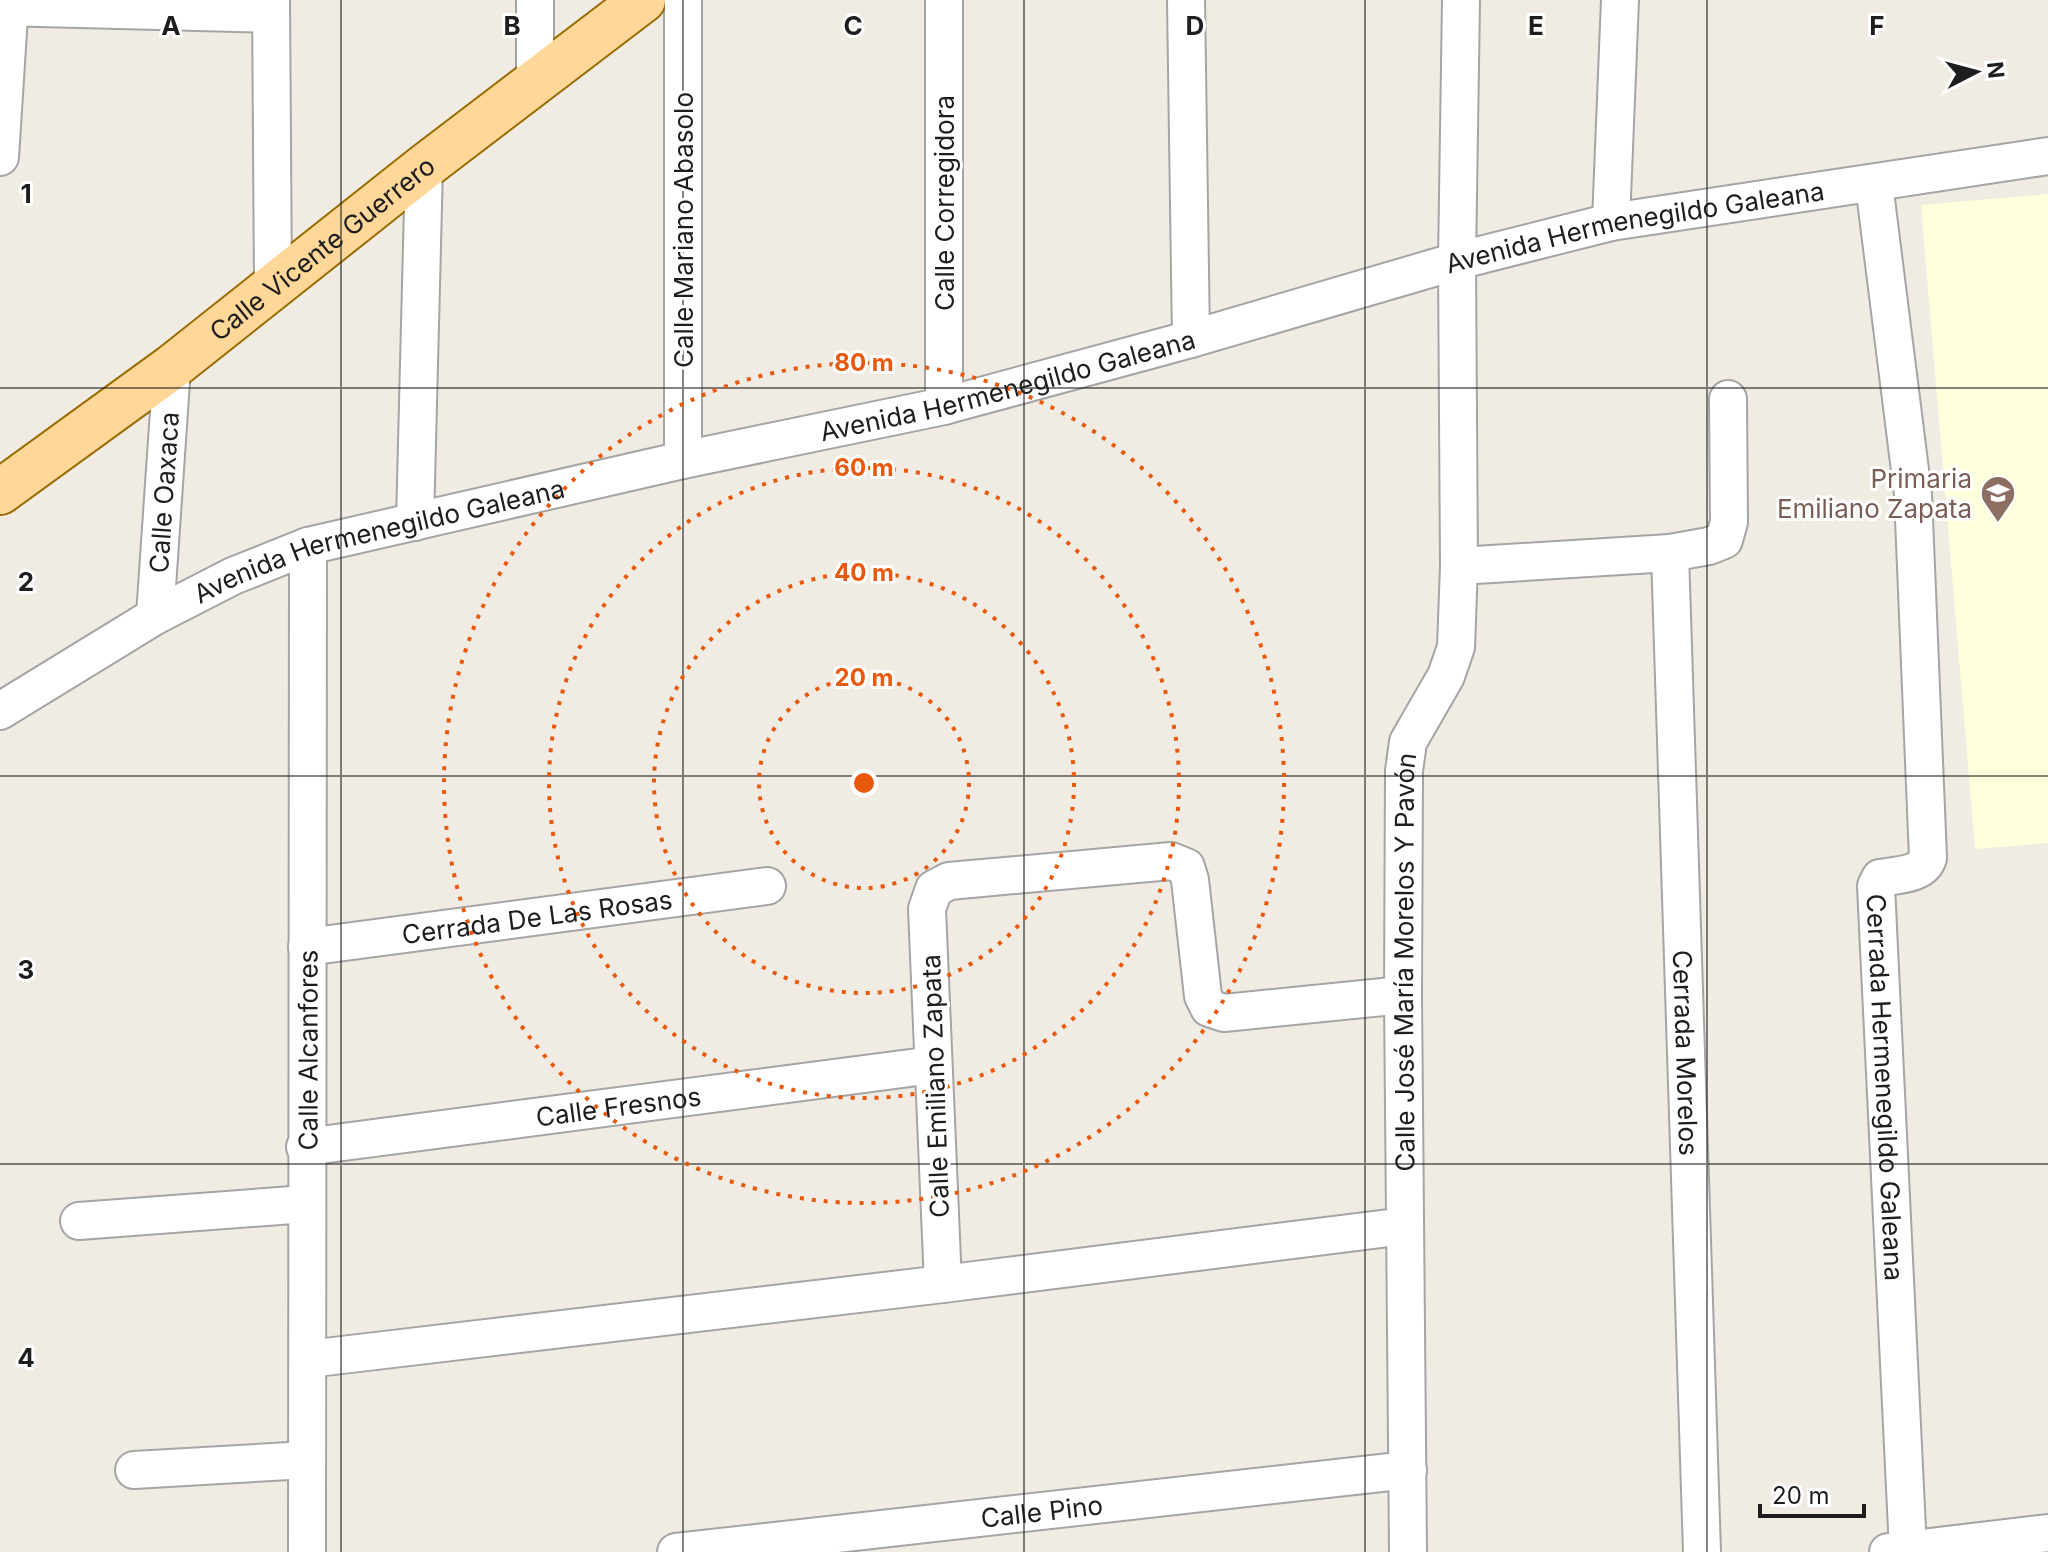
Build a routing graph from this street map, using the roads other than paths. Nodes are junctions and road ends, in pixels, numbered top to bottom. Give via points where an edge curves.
1 (535, 0) edge
2 (643, 0) edge
3 (683, 0) edge
4 (944, 0) edge
5 (1186, 0) edge
6 (1461, 0) edge
7 (1620, 0) edge
8 (6, 5) edge
9 (271, 7) edge
10 (535, 82) junction
11 (2048, 156) edge
12 (0, 157) edge
13 (424, 167) junction
14 (1874, 184) junction
15 (1611, 222) junction
16 (1457, 261) junction
17 (273, 286) junction
18 (1191, 339) junction
19 (172, 367) junction
20 (1728, 399) dead end
21 (944, 406) junction
22 (683, 460) junction
23 (0, 492) edge
24 (415, 522) junction
25 (308, 546) junction
26 (1670, 553) junction
27 (1459, 566) junction
28 (155, 616) junction
29 (1, 704) edge
30 (767, 886) dead end
31 (307, 947) junction
32 (1403, 995) junction
33 (933, 1065) junction
34 (305, 1147) junction
35 (306, 1204) junction
36 (79, 1221) dead end
37 (1405, 1226) junction
38 (943, 1284) junction
39 (308, 1359) junction
40 (307, 1460) junction
41 (134, 1470) dead end
42 (1408, 1470) junction
43 (2048, 1533) edge
44 (1898, 1551) edge
45 (307, 1552) edge
46 (676, 1552) edge
47 (1408, 1552) edge
48 (1702, 1552) edge

1 - 10 street
2 - 10 main road, Calle Vicente Guerrero
3 - 22 street, Calle Mariano Abasolo
4 - 21 street, Calle Corregidora
5 - 18 street
6 - 16 street, Calle José María Morelos Y Pavón
7 - 15 street
8 - 9 street
8 - 12 street
9 - 17 street
10 - 13 main road, Calle Vicente Guerrero
11 - 14 street, Avenida Hermenegildo Galeana
13 - 17 main road, Calle Vicente Guerrero
13 - 24 street
14 - 15 street, Avenida Hermenegildo Galeana
14 - 44 street, Cerrada Hermenegildo Galeana via 1913,494 1928,858 1920,870 1880,878 1876,886
15 - 16 street, Avenida Hermenegildo Galeana
16 - 18 street, Avenida Hermenegildo Galeana
16 - 27 street, Calle José María Morelos Y Pavón
17 - 19 main road, Calle Vicente Guerrero
18 - 21 street, Avenida Hermenegildo Galeana
19 - 23 main road, Calle Vicente Guerrero
19 - 28 street, Calle Oaxaca
20 - 26 street via 1729,522 1724,540
21 - 22 street, Avenida Hermenegildo Galeana
22 - 24 street, Avenida Hermenegildo Galeana
24 - 25 street, Avenida Hermenegildo Galeana
25 - 28 street, Avenida Hermenegildo Galeana
25 - 31 street, Calle Alcanfores
26 - 27 street
26 - 48 street, Cerrada Morelos
27 - 32 street, Calle José María Morelos Y Pavón via 1456,647 1446,676 1408,742 1404,771
28 - 29 street, Avenida Hermenegildo Galeana
30 - 31 street, Cerrada De Las Rosas
31 - 34 street, Calle Alcanfores
32 - 33 street, Calle Emiliano Zapata via 1224,1013 1209,1008 1203,996 1190,880 1186,867 1171,861 949,881 934,889 927,909
32 - 37 street, Calle José María Morelos Y Pavón
33 - 34 street, Calle Fresnos
33 - 38 street, Calle Emiliano Zapata
34 - 35 street, Calle Alcanfores
35 - 36 street
35 - 39 street, Calle Alcanfores
37 - 38 street
37 - 42 street, Calle José María Morelos Y Pavón
38 - 39 street
39 - 40 street, Calle Alcanfores
40 - 41 street
40 - 45 street, Calle Alcanfores
42 - 46 street, Calle Pino
42 - 47 street, Calle José María Morelos Y Pavón
43 - 44 street

